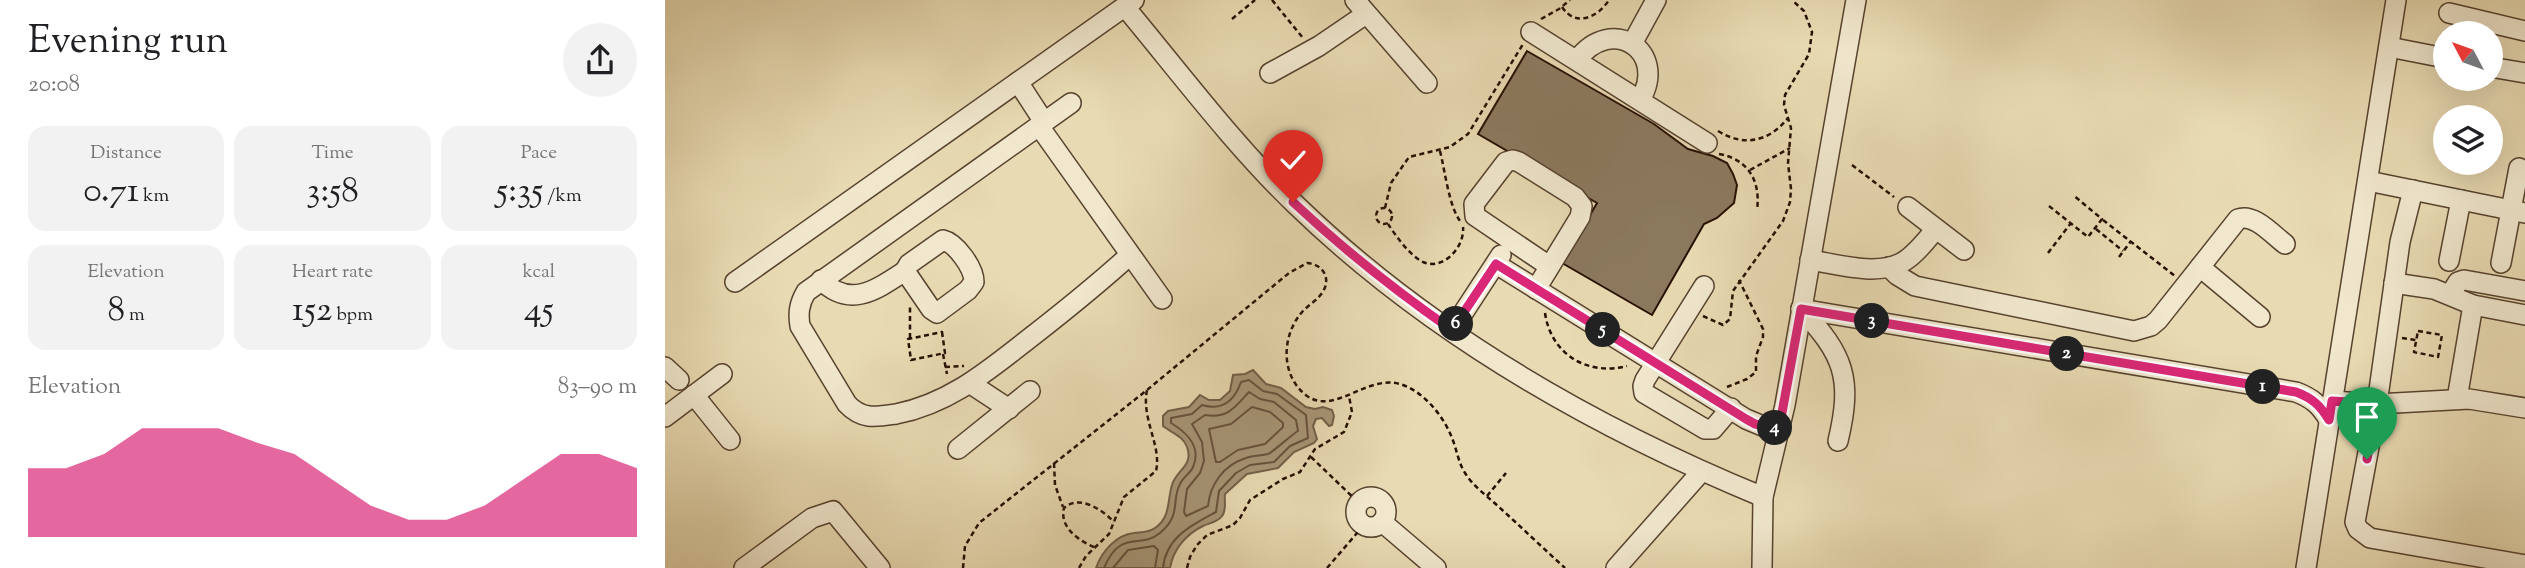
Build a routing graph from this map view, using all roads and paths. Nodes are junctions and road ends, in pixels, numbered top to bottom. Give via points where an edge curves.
1 (1255, 0) edge
2 (1272, 0) edge
3 (1570, 0) edge
4 (1609, 0) edge
5 (1656, 0) edge
6 (1792, 0) edge
7 (1856, 0) edge
8 (2396, 0) edge
9 (1130, 4) edge
10 (1360, 7) edge
11 (1562, 7) junction
12 (2449, 13) dead end
13 (1232, 19) dead end
14 (2525, 31) edge
15 (1531, 32) junction
16 (1632, 44) junction
17 (2389, 47) junction
18 (1313, 50) junction
19 (2433, 56) edge
20 (1577, 60) junction
21 (2503, 69) edge
22 (1270, 73) dead end
23 (2525, 73) edge
24 (1018, 82) junction
25 (1427, 83) dead end
26 (1640, 100) junction
27 (1071, 103) dead end
28 (1788, 118) junction
29 (1042, 124) junction
30 (1713, 137) junction
31 (1790, 148) junction
32 (1440, 151) junction
33 (1852, 165) dead end
34 (2519, 168) dead end
35 (1749, 170) junction
36 (2368, 181) junction
37 (2413, 190) junction
38 (2073, 195) dead end
39 (2461, 200) junction
40 (2049, 206) dead end
41 (1908, 207) joint
42 (1385, 208) junction
43 (1757, 209) dead end
44 (2518, 212) edge
45 (2102, 219) junction
46 (2071, 223) junction
47 (1388, 224) junction
48 (2095, 228) junction
49 (1937, 229) junction
50 (2131, 241) junction
51 (1511, 242) junction
52 (2285, 244) dead end
53 (1964, 250) dead end
54 (2123, 251) junction
55 (2048, 253) dead end
56 (1130, 256) junction
57 (2119, 257) dead end
58 (1809, 260) junction
59 (2449, 261) dead end
60 (2501, 263) dead end
61 (1496, 264) junction
62 (1549, 266) junction
63 (1889, 267) junction
64 (2200, 267) junction
65 (909, 278) joint
66 (821, 280) junction
67 (1739, 280) junction
68 (736, 282) dead end
69 (2395, 283) junction
70 (2186, 284) junction
71 (1704, 286) dead end
72 (1539, 291) junction
73 (2525, 291) edge
74 (2450, 295) junction
75 (1162, 299) dead end
76 (2473, 304) junction
77 (1691, 306) junction
78 (1801, 309) junction
79 (2525, 314) edge
80 (2260, 317) dead end
81 (1452, 330) junction
82 (2442, 335) joint
83 (909, 338) junction
84 (943, 354) junction
85 (1651, 359) junction
86 (722, 374) dead end
87 (947, 374) dead end
88 (971, 383) junction
89 (1147, 390) junction
90 (1030, 391) dead end
91 (694, 395) junction
92 (1349, 396) junction
93 (2457, 399) junction
94 (1722, 403) junction
95 (2377, 404) junction
96 (2525, 408) edge
97 (1009, 409) junction
98 (2331, 410) junction
99 (665, 416) edge
100 (1779, 429) junction
101 (730, 440) dead end
102 (1839, 441) dead end
103 (958, 449) dead end
104 (1311, 457) junction
105 (1054, 463) junction
106 (1701, 472) junction
107 (1506, 473) dead end
108 (1487, 496) junction
109 (1763, 498) junction
110 (1359, 503) junction
111 (1064, 508) junction
112 (1114, 523) junction
113 (1373, 523) junction
114 (1096, 547) junction
115 (2525, 565) edge
116 (744, 568) edge
117 (880, 568) edge
118 (964, 568) edge
119 (1079, 568) edge
120 (1187, 568) edge
121 (1327, 568) edge
122 (1436, 568) edge
123 (1565, 568) edge
124 (1616, 568) edge
125 (1762, 568) edge
126 (2306, 568) edge

1 - 13 path
2 - 18 path
3 - 11 path
4 - 11 path via 1590,19 1580,19
5 - 16 street
6 - 28 path via 1809,21 1812,43 1784,94
7 - 58 street
8 - 17 street
9 - 24 street
9 - 81 street via 1249,155 1293,202 1340,247
10 - 18 street
10 - 25 street
11 - 15 path via 1542,18
12 - 14 street
15 - 20 street
15 - 32 path via 1468,134
16 - 20 street via 1602,39
16 - 26 street via 1648,69 1649,80
17 - 19 street
17 - 36 street
18 - 22 street
20 - 26 street
21 - 23 street
24 - 29 street
24 - 68 street
26 - 30 street
27 - 29 street
28 - 30 path via 1772,134 1750,141
28 - 31 path
29 - 56 street
29 - 66 street
30 - 35 path via 1715,153 1740,161
31 - 35 path
31 - 67 path via 1790,202 1783,221
32 - 42 path via 1415,154 1405,161 1391,183
32 - 47 path via 1451,206 1464,230 1459,246 1447,259 1423,262
33 - 41 path
34 - 44 street
35 - 43 path via 1759,196
36 - 37 street
36 - 98 street
37 - 39 street
37 - 69 street
38 - 45 path
39 - 44 street
39 - 59 street
40 - 46 path
41 - 49 street
42 - 47 path via 1393,216
42 - 47 path via 1376,216 1381,224
44 - 60 street
45 - 48 path
45 - 50 path
46 - 48 path via 2088,237
46 - 55 path
48 - 54 path
49 - 53 street
49 - 63 street via 1913,255
50 - 54 path
50 - 70 path
51 - 61 street
51 - 62 street
51 - 62 street via 1479,220 1473,210 1502,166 1513,160 1575,197 1582,206 1580,217
52 - 64 street via 2252,219 2242,217
54 - 57 path
56 - 75 street
56 - 88 street
58 - 63 street
58 - 78 street
61 - 72 street
61 - 81 street
62 - 72 street
63 - 70 street via 1916,286 2134,331 2151,326
64 - 70 street
64 - 80 street
65 - 66 street via 855,295 841,295
65 - 83 path
66 - 88 street via 800,303 800,326 854,411 873,417 907,412
67 - 77 path via 1727,323 1711,321
67 - 94 path via 1763,337 1753,376 1733,383
69 - 74 street
69 - 95 street
71 - 77 street
72 - 85 street
72 - 85 path via 1553,338 1578,363 1613,369
73 - 74 street via 2464,280
74 - 76 street
76 - 79 street
76 - 93 street
77 - 85 street
78 - 98 street via 2296,392
78 - 100 street
78 - 102 street via 1825,335 1841,367 1847,396
81 - 106 street via 1542,389
82 - 82 path via 2438,357 2414,352 2418,331
83 - 84 path via 911,360
83 - 84 path via 942,332
84 - 87 path
85 - 94 street
85 - 94 street via 1643,386 1649,398 1705,429 1719,424
86 - 91 street
88 - 97 street
89 - 92 path via 1307,263 1323,270 1326,285 1292,330 1287,355 1290,377 1318,401
89 - 105 path
89 - 112 path via 1145,403 1158,464 1150,477 1124,497
90 - 97 street
91 - 99 street
91 - 101 street
92 - 104 path via 1352,412 1347,427 1315,449
92 - 108 path via 1370,384 1386,382 1417,393 1447,427 1464,471
93 - 95 street
93 - 96 street
94 - 100 street via 1755,424
95 - 98 street
95 - 115 street via 2355,522 2358,529 2370,538
97 - 103 street
98 - 126 street
100 - 109 street
104 - 110 path
104 - 120 path via 1300,472 1250,500 1233,525 1207,536 1193,551
105 - 111 path via 1055,485
105 - 118 path via 979,523 965,546
106 - 109 street
106 - 124 street
107 - 108 path
108 - 123 path
109 - 125 street
110 - 113 street via 1358,517
110 - 113 street via 1372,497 1381,500 1386,509
111 - 112 path via 1073,503 1088,505
111 - 114 path via 1069,530
112 - 114 path
113 - 121 path
113 - 122 street
114 - 119 path
116 - 117 street via 811,518 833,511

